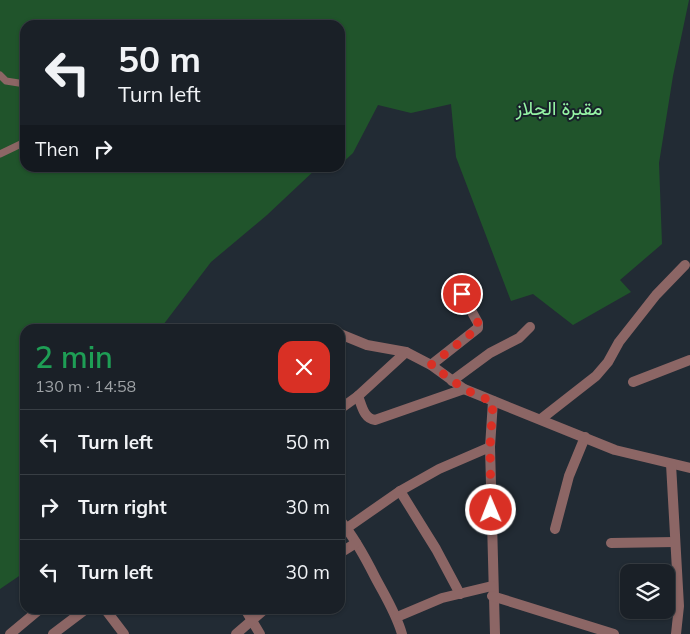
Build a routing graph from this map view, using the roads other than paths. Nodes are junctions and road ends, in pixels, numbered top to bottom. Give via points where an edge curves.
1 (0, 75) edge
2 (20, 83) edge
3 (20, 144) edge
4 (0, 154) edge
5 (685, 265) dead end
6 (462, 294) dead end
7 (530, 327) dead end
8 (345, 336) edge
9 (406, 352) junction
10 (690, 360) edge
11 (431, 365) junction
12 (452, 381) junction
13 (633, 382) dead end
14 (464, 389) junction
15 (358, 396) junction
16 (493, 402) junction
17 (345, 405) edge
18 (541, 419) junction
19 (585, 438) junction
20 (490, 447) junction
21 (671, 464) junction
22 (690, 468) edge
23 (400, 491) junction
24 (345, 523) edge
25 (345, 527) edge
26 (555, 529) dead end
27 (674, 542) junction
28 (356, 543) junction
29 (611, 543) dead end
30 (345, 551) edge
31 (492, 591) junction
32 (460, 594) junction
33 (34, 614) edge
34 (79, 614) edge
35 (109, 614) edge
36 (248, 614) edge
37 (259, 614) edge
38 (397, 617) junction
39 (252, 620) junction
40 (589, 630) edge
41 (10, 634) edge
42 (53, 634) edge
43 (124, 634) edge
44 (236, 634) edge
45 (260, 634) edge
46 (402, 634) edge
47 (495, 634) edge
48 (614, 634) edge
49 (676, 634) edge

1 - 2 lane via 6,81
3 - 4 lane
5 - 18 street via 656,295 596,376
6 - 11 street via 478,328
7 - 12 street via 519,338 490,353
8 - 9 street via 367,345
9 - 11 street
9 - 15 street
10 - 13 street
11 - 12 street
12 - 14 street
14 - 15 street via 375,420 366,416
14 - 16 street
15 - 17 street
16 - 18 street
16 - 20 street
18 - 19 street
19 - 21 street via 616,450
19 - 26 street via 569,476
20 - 23 street via 438,469
20 - 31 street
21 - 22 street
21 - 27 street
23 - 24 street
23 - 32 street
25 - 28 street
27 - 29 street
27 - 49 street via 679,606
28 - 30 street
28 - 38 street
31 - 32 street
31 - 40 street
31 - 47 street
32 - 38 street
33 - 41 street
34 - 42 street
35 - 43 street
36 - 39 street
37 - 39 street
38 - 46 street
39 - 44 street
39 - 45 street
40 - 48 street

